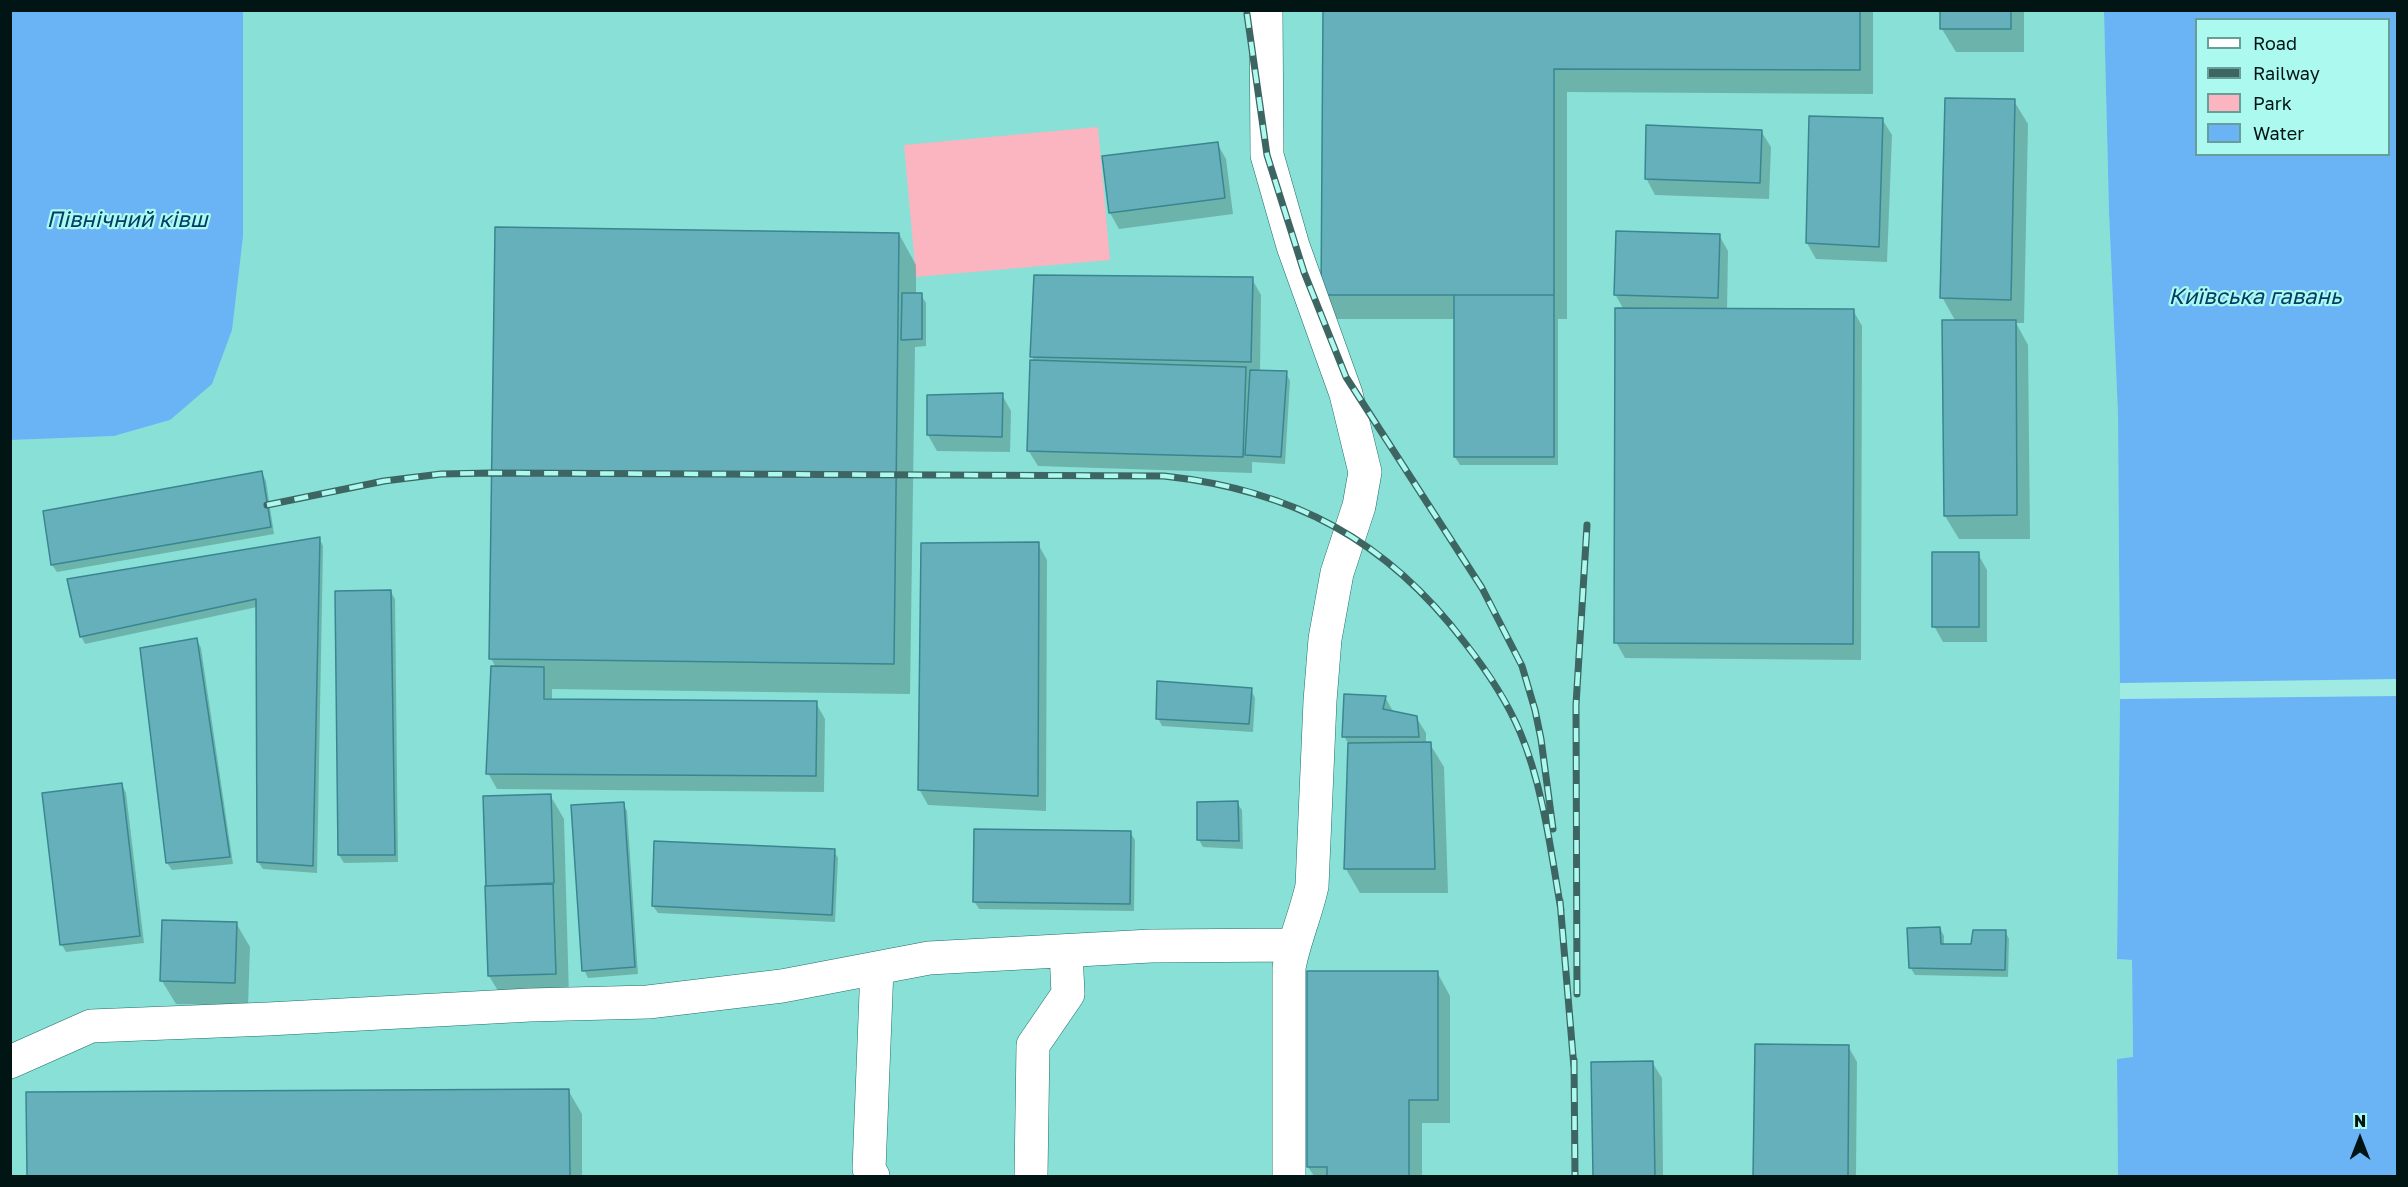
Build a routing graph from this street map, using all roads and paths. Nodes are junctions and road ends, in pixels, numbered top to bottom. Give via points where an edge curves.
1 (1266, 10) edge
2 (1293, 945) junction
3 (1066, 951) junction
4 (877, 968) junction
5 (10, 1062) edge
6 (873, 1176) edge
7 (1031, 1176) edge
8 (1289, 1176) edge

1 - 2 lane via 1267,154 1293,246 1346,394 1365,472 1364,490 1337,573 1325,639 1312,886
2 - 3 lane
2 - 8 lane via 1289,968
3 - 4 lane via 929,958
3 - 7 lane via 1068,994 1033,1045
4 - 5 lane via 782,986 648,1002 91,1026
4 - 6 lane via 869,1169

